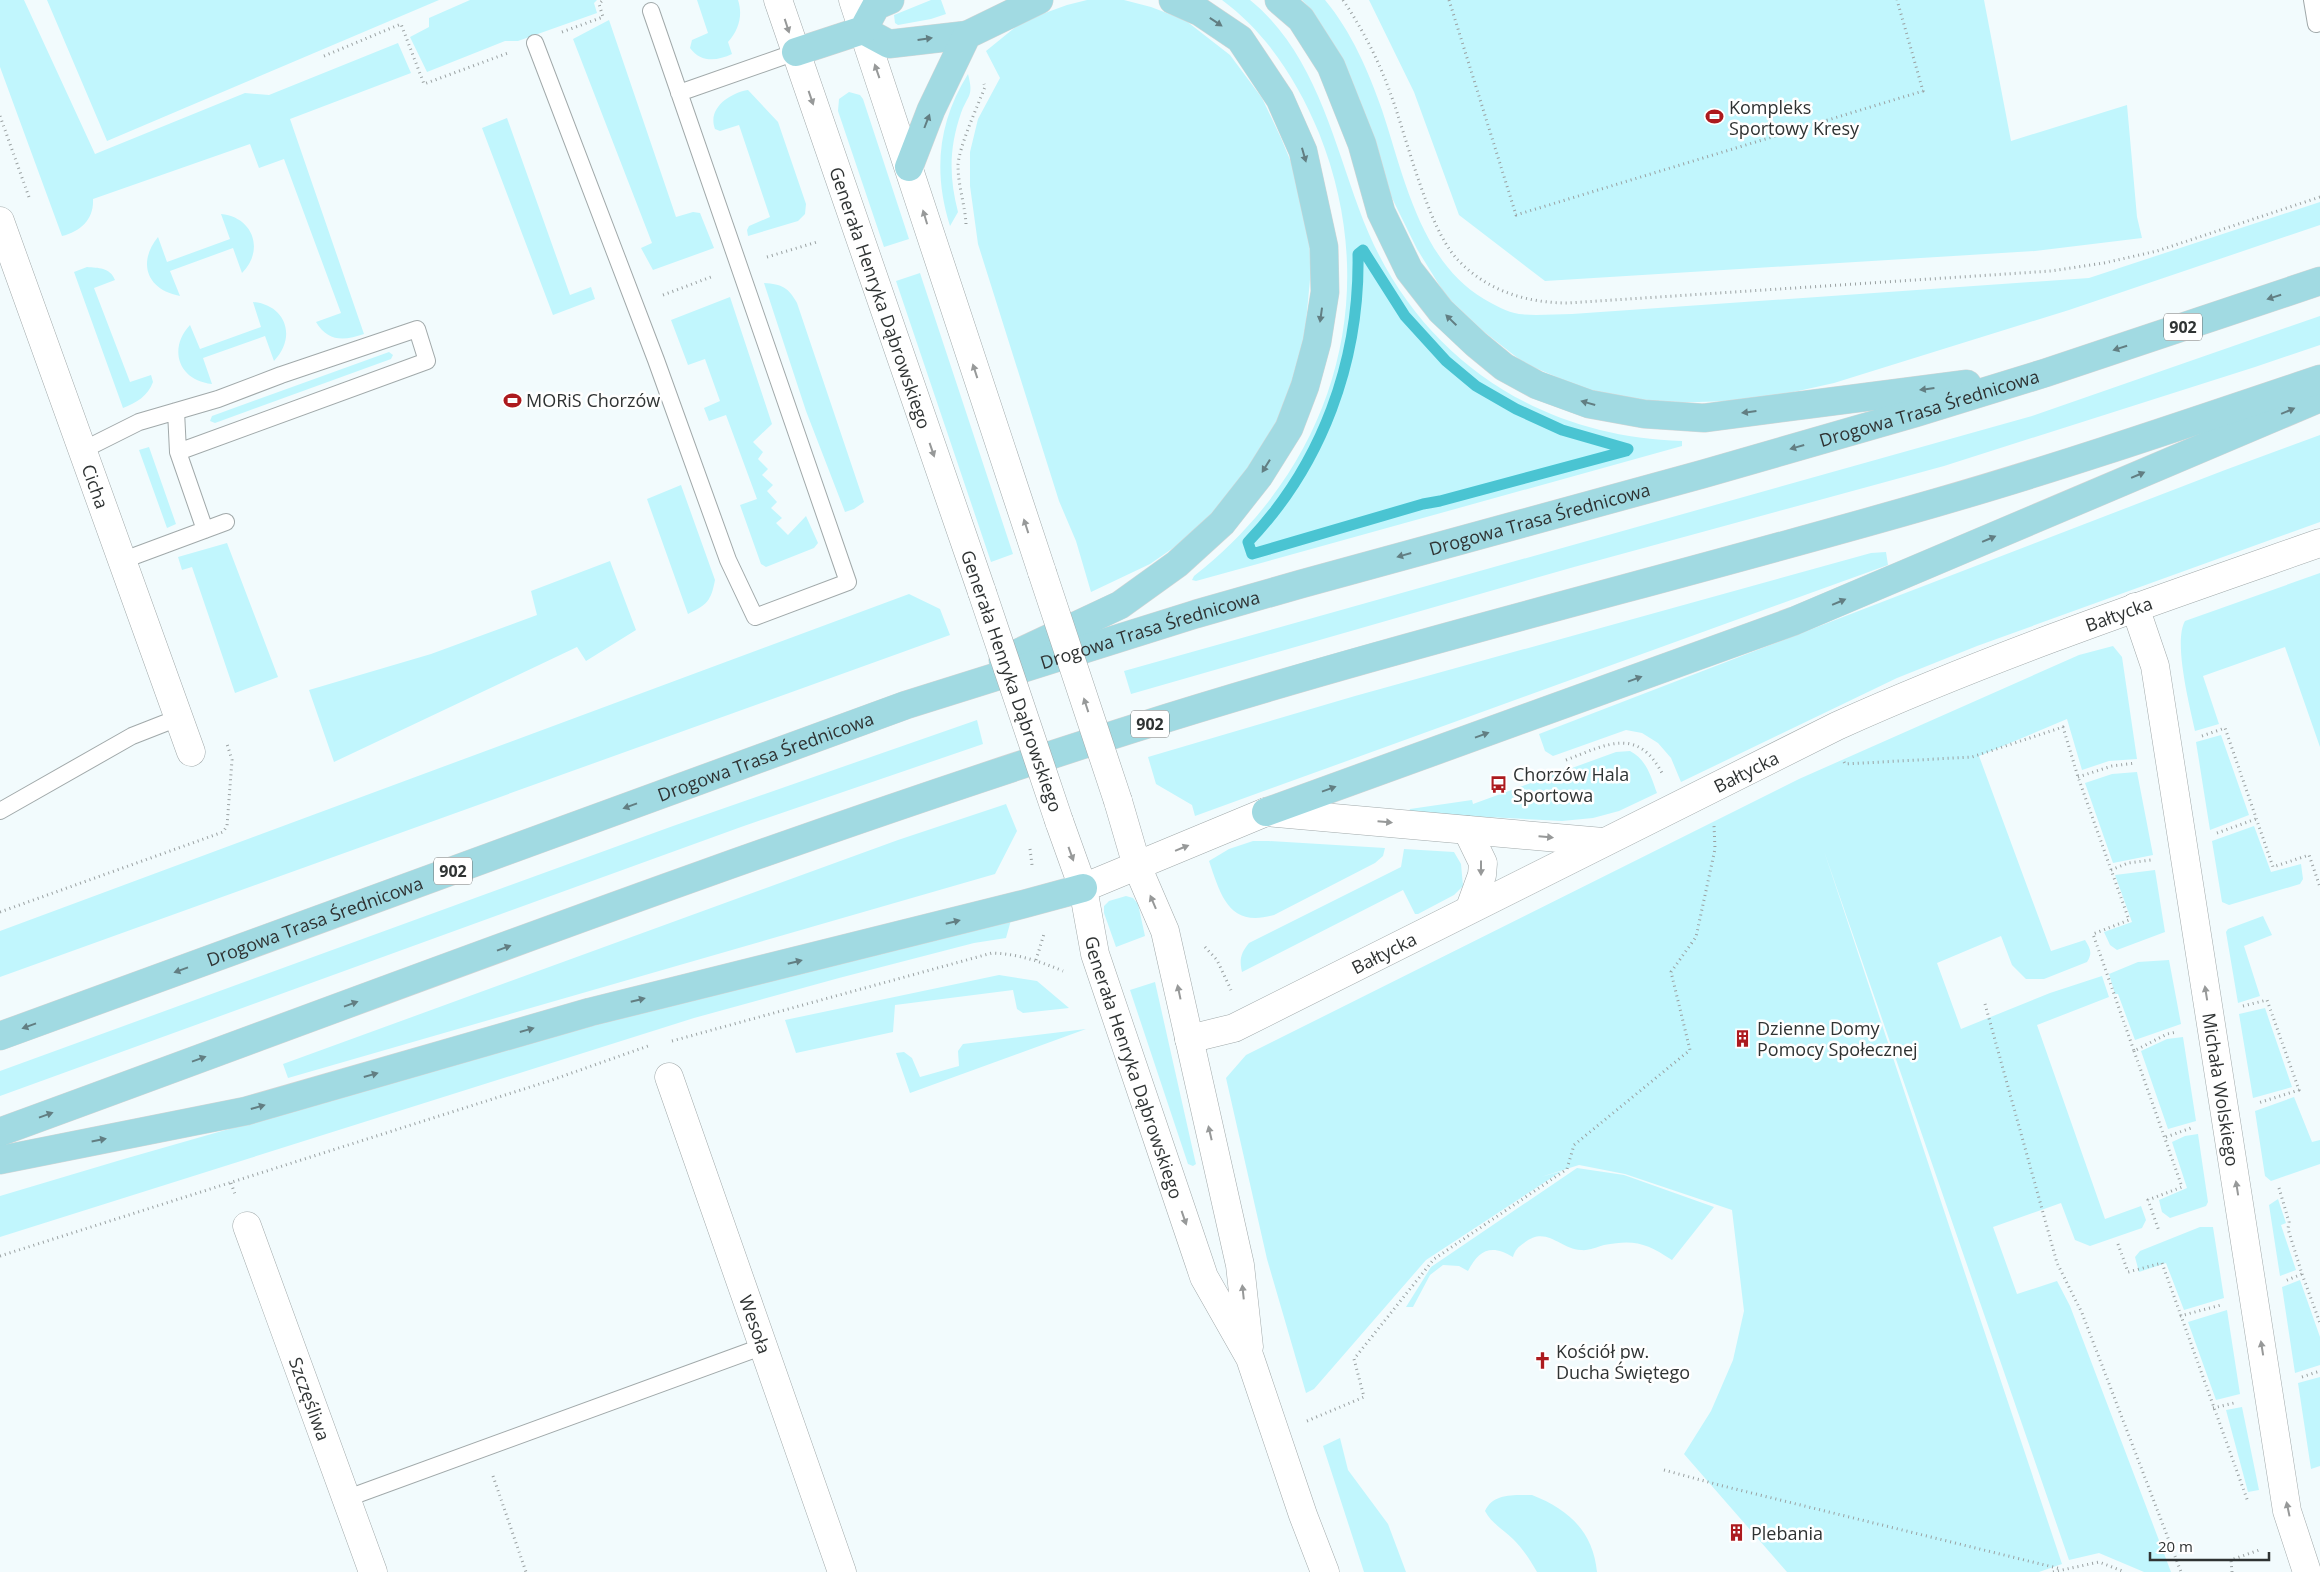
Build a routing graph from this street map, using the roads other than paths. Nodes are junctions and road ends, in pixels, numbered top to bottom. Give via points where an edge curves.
1 (778, 0) edge
2 (853, 0) edge
3 (890, 0) edge
4 (1039, 0) edge
5 (1173, 0) edge
6 (1279, 0) edge
7 (2312, 0) edge
8 (651, 11) dead end
9 (2320, 23) edge
10 (863, 30) junction
11 (968, 35) junction
12 (535, 42) road end
13 (796, 52) junction
14 (679, 93) junction
15 (909, 167) junction
16 (0, 221) edge
17 (2320, 281) edge
18 (2045, 373) junction
19 (2320, 380) edge
20 (2320, 398) edge
21 (176, 411) junction
22 (81, 451) junction
23 (178, 452) junction
24 (226, 522) dead end
25 (205, 530) junction
26 (2320, 543) edge
27 (120, 561) junction
28 (2135, 607) junction
29 (906, 705) junction
30 (178, 718) junction
31 (191, 752) dead end
32 (0, 811) edge
33 (1266, 812) junction
34 (1467, 830) junction
35 (1604, 842) junction
36 (1137, 866) junction
37 (1083, 888) junction
38 (1470, 908) junction
39 (0, 1036) edge
40 (1189, 1040) junction
41 (669, 1077) dead end
42 (0, 1132) edge
43 (0, 1160) edge
44 (247, 1226) dead end
45 (764, 1346) junction
46 (1250, 1358) junction
47 (345, 1499) junction
48 (373, 1572) edge
49 (842, 1572) edge
50 (1325, 1572) edge
51 (2307, 1572) edge

1 -> 13 street, Generała Henryka Dąbrowskiego
2 - 10 street, Generała Henryka Dąbrowskiego
3 - 10 main road via 876,6
4 - 11 main road
5 -> 29 main road via 1200,12 1240,39 1280,99 1303,151 1324,247 1325,292 1318,342 1305,386 1289,428 1259,476 1222,523 1177,564 1120,605
18 -> 6 main road via 1704,418 1644,414 1598,405 1537,384 1504,367 1476,344 1441,311 1409,270 1382,212 1362,144 1331,66 1301,19
7 - 9 lane via 2316,24
8 - 14 lane
10 -> 11 main road via 889,44
10 - 13 main road
15 -> 10 street, Generała Henryka Dąbrowskiego
15 -> 11 main road via 931,110
12 - 14 lane via 728,560 755,617 848,582
13 - 14 lane
13 -> 37 street, Generała Henryka Dąbrowskiego, bridge
36 -> 15 street, Generała Henryka Dąbrowskiego, bridge
16 - 22 street, Cicha
17 -> 18 main road, Drogowa Trasa Średnicowa / 902
18 -> 29 main road, Drogowa Trasa Średnicowa / 902 via 1703,474 1196,614
42 -> 19 main road, 902 via 658,891 930,795 1133,729 1333,668 1938,502
33 -> 20 main road via 1794,621
21 - 22 lane via 139,422
21 - 23 lane
21 - 23 lane via 417,329 427,360
22 - 27 street, Cicha
23 - 25 lane
24 - 25 lane
25 - 27 lane
26 - 28 street, Bałtycka
27 - 30 street, Cicha
28 - 35 street, Bałtycka via 1920,689 1837,726
51 -> 28 street, Michała Wolskiego via 2287,1511 2155,666
29 -> 39 main road, Drogowa Trasa Średnicowa / 902
30 - 31 street, Cicha
30 - 32 lane via 132,736
33 -> 34 street
36 -> 33 street
34 -> 35 street
34 -> 38 street via 1483,863
35 - 38 street, Bałtycka
36 - 37 street
40 -> 36 street, Generała Henryka Dąbrowskiego via 1165,931
43 -> 37 main road via 246,1111 590,1012
37 -> 46 street, Generała Henryka Dąbrowskiego via 1095,954 1204,1276
38 - 40 street, Bałtycka via 1234,1028
46 -> 40 street, Generała Henryka Dąbrowskiego via 1240,1265
41 - 45 street, Wesoła
44 - 47 street, Szczęśliwa
45 - 47 lane
45 - 49 street, Wesoła
46 - 50 street, Generała Henryka Dąbrowskiego
47 - 48 street, Szczęśliwa

